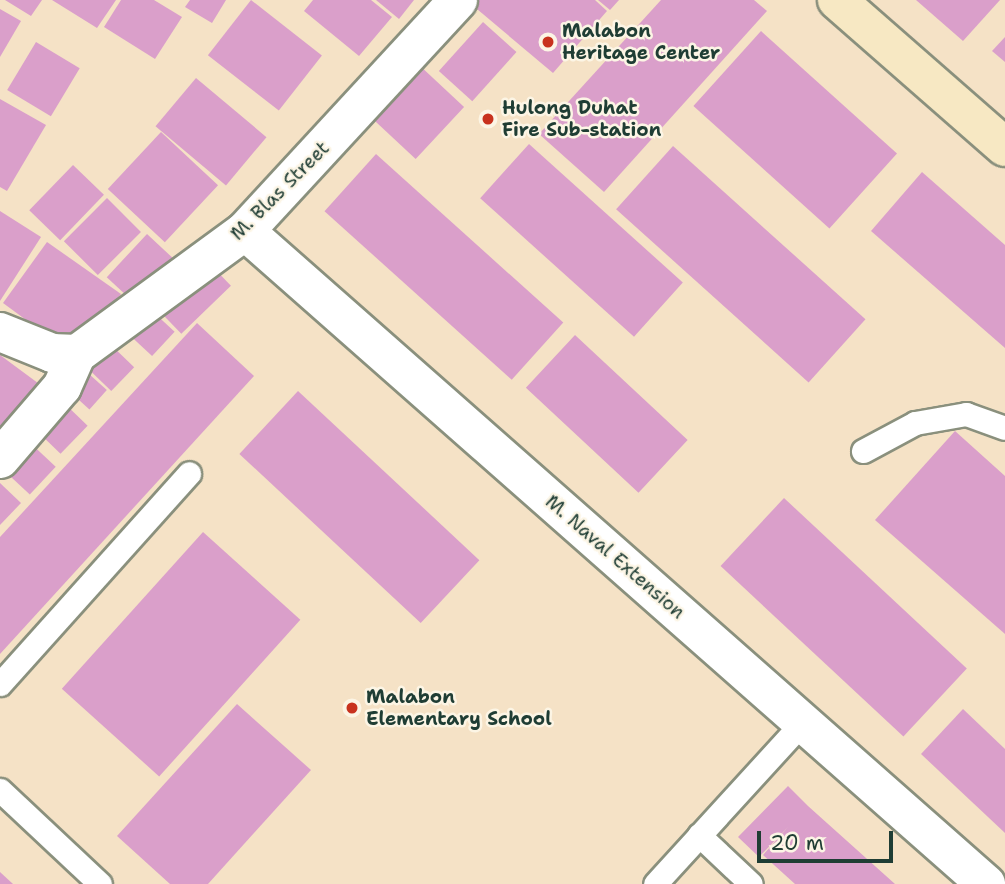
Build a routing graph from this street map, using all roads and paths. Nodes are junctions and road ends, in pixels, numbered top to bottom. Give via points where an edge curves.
1 (458, 0) edge
2 (837, 0) edge
3 (1005, 148) edge
4 (245, 231) junction
5 (0, 332) edge
6 (77, 354) junction
7 (1005, 428) edge
8 (863, 451) dead end
9 (0, 459) edge
10 (189, 473) dead end
11 (0, 684) edge
12 (802, 723) junction
13 (0, 790) edge
14 (699, 835) junction
15 (100, 884) edge
16 (655, 884) edge
17 (751, 884) edge
18 (986, 884) edge

1 - 4 street, M. Blas Street
2 - 3 main road
4 - 6 street, M. Blas Street
4 - 12 street, M. Naval Extension
5 - 6 street via 52,354
6 - 9 street via 62,387
7 - 8 lane via 966,414 915,423
10 - 11 lane
12 - 14 lane
12 - 18 street, M. Naval Extension
13 - 15 lane
14 - 16 lane
14 - 17 lane

